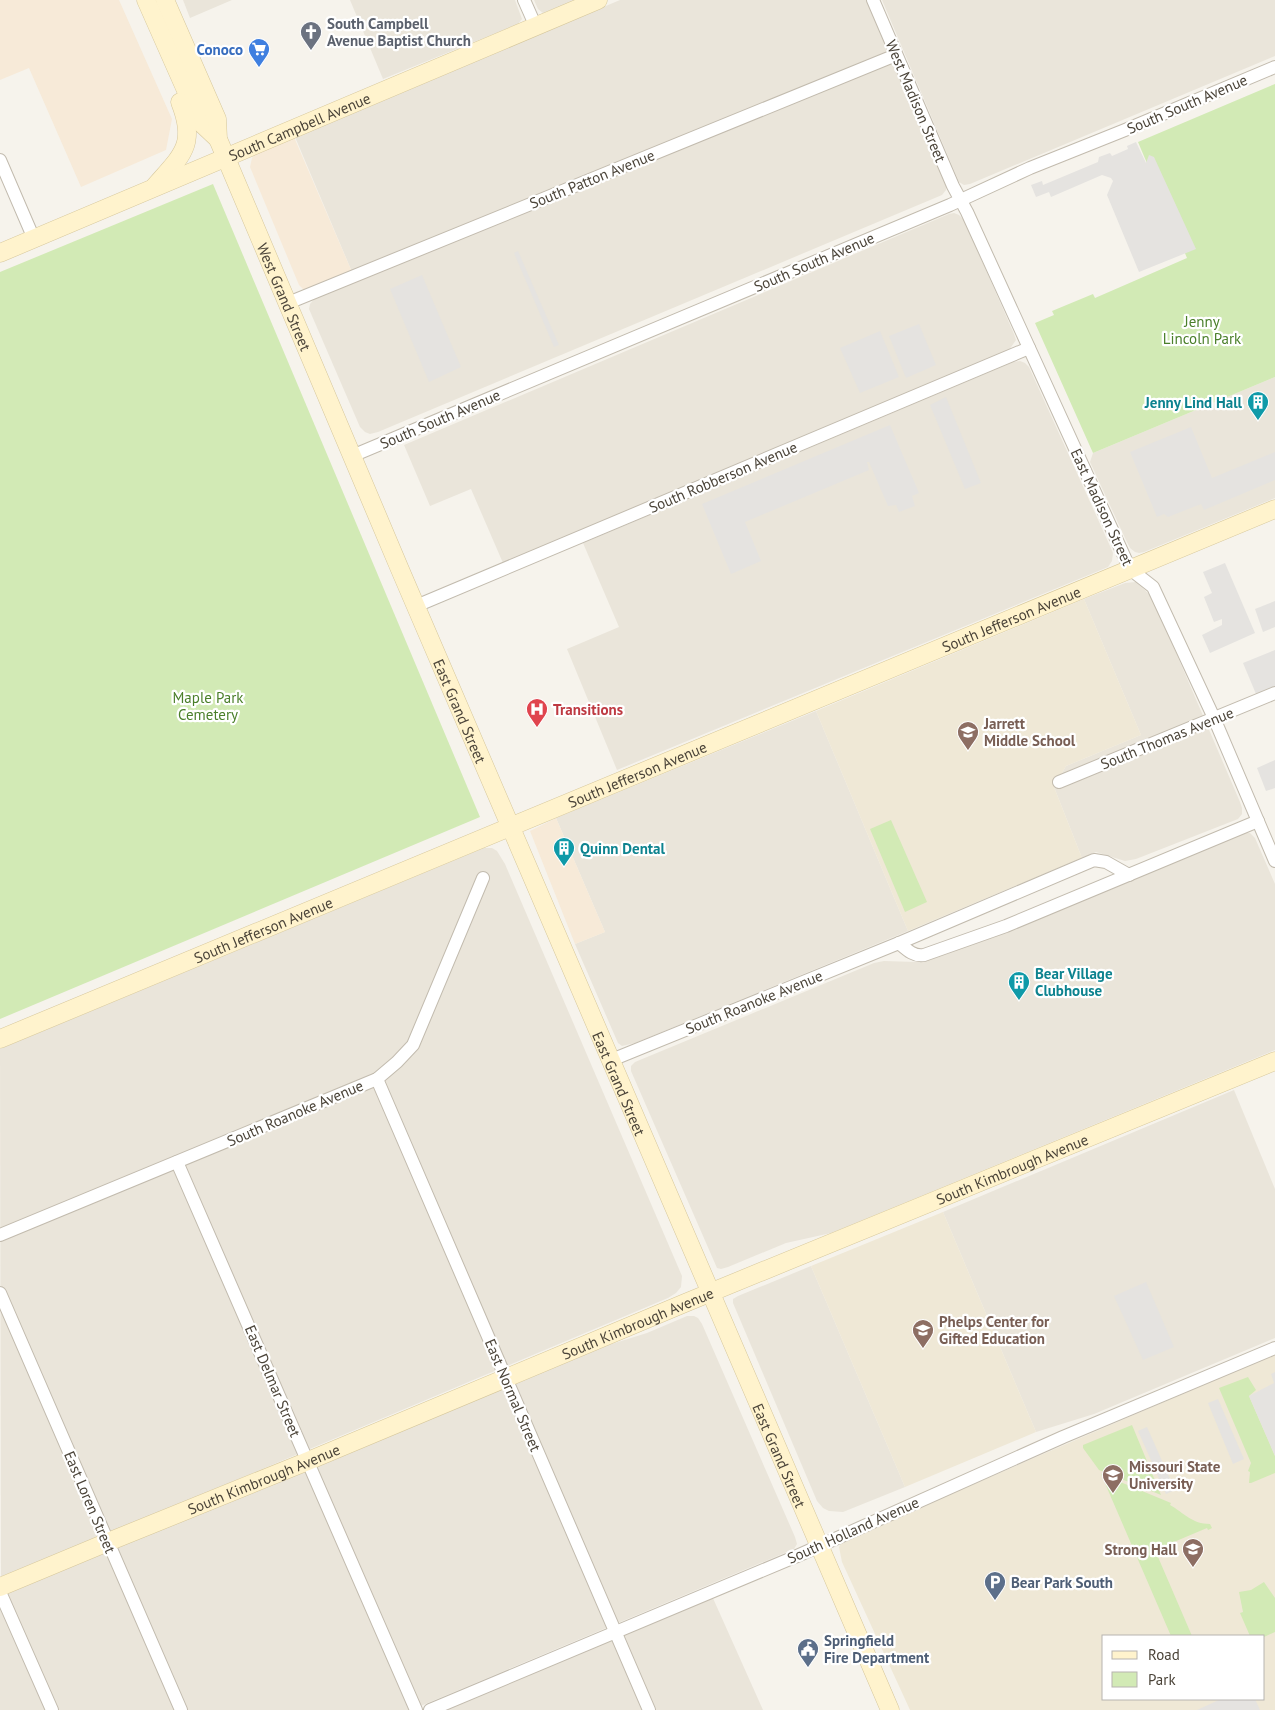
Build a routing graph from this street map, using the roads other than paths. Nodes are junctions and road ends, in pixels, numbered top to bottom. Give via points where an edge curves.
1 (146, 0) edge
2 (164, 0) edge
3 (524, 0) edge
4 (598, 0) edge
5 (873, 0) edge
6 (536, 27) junction
7 (169, 54) junction
8 (896, 55) junction
9 (1275, 67) edge
10 (218, 139) junction
11 (225, 157) junction
12 (0, 160) edge
13 (152, 189) junction
14 (961, 200) junction
15 (34, 239) junction
16 (0, 253) edge
17 (288, 303) junction
18 (1029, 348) junction
19 (352, 456) junction
20 (1275, 509) edge
21 (1130, 569) junction
22 (416, 606) junction
23 (1275, 693) edge
24 (1214, 718) junction
25 (1059, 782) dead end
26 (1258, 820) junction
27 (510, 827) junction
28 (1275, 861) edge
29 (1129, 875) junction
30 (483, 878) dead end
31 (899, 943) junction
32 (0, 1039) edge
33 (609, 1061) junction
34 (1275, 1061) edge
35 (377, 1079) junction
36 (177, 1162) junction
37 (0, 1235) edge
38 (0, 1293) edge
39 (710, 1293) junction
40 (1275, 1348) edge
41 (506, 1379) junction
42 (308, 1461) junction
43 (108, 1542) junction
44 (819, 1546) junction
45 (0, 1588) edge
46 (0, 1592) edge
47 (615, 1633) junction
48 (52, 1710) edge
49 (181, 1710) edge
50 (416, 1710) edge
51 (430, 1710) edge
52 (649, 1710) edge
53 (890, 1710) edge

1 - 7 main road, West Grand Street
2 - 10 main road, West Grand Street via 217,119
3 - 6 street
4 - 6 main road, South Campbell Avenue
5 - 8 street, West Madison Street
6 - 11 main road, South Campbell Avenue
7 - 10 main road, West Grand Street via 200,122
7 - 13 main road via 168,72 187,119 188,139 180,157
8 - 14 street, West Madison Street
8 - 17 street, South Patton Avenue
9 - 14 street, South South Avenue via 1030,168
10 - 11 main road, West Grand Street
11 - 13 main road, South Campbell Avenue
11 - 17 main road, West Grand Street
12 - 15 street
13 - 15 main road, South Campbell Avenue
14 - 18 street, East Madison Street
14 - 19 street, South South Avenue
15 - 16 main road, South Campbell Avenue
17 - 19 main road, West Grand Street
18 - 21 street, East Madison Street
18 - 22 street, South Robberson Avenue
19 - 22 main road, East Grand Street
20 - 21 main road, South Jefferson Avenue
21 - 24 street, East Madison Street via 1153,586
21 - 27 main road, South Jefferson Avenue
22 - 27 main road, East Grand Street
23 - 24 street, South Thomas Avenue
24 - 25 street, South Thomas Avenue
24 - 26 street, East Madison Street
26 - 28 street, East Madison Street
26 - 29 street
27 - 32 main road, South Jefferson Avenue
27 - 33 main road, East Grand Street
29 - 31 street via 924,956 909,952
29 - 31 street, South Roanoke Avenue via 1106,862 1094,860
30 - 35 street, South Roanoke Avenue via 413,1045
31 - 33 street, South Roanoke Avenue
33 - 39 main road, East Grand Street
34 - 39 main road, South Kimbrough Avenue
35 - 36 street, South Roanoke Avenue
35 - 41 street, East Normal Street
36 - 37 street, South Roanoke Avenue
36 - 42 street, East Delmar Street
38 - 43 street, East Loren Street
39 - 41 main road, South Kimbrough Avenue
39 - 44 main road, East Grand Street
40 - 44 street, South Holland Avenue via 1063,1436
41 - 42 main road, South Kimbrough Avenue
41 - 47 street, East Normal Street
42 - 43 main road, South Kimbrough Avenue
42 - 50 street, East Delmar Street
43 - 45 main road, South Kimbrough Avenue
43 - 49 street, East Loren Street
44 - 47 street, South Holland Avenue
44 - 53 main road, East Grand Street
46 - 48 street
47 - 51 street, South Holland Avenue
47 - 52 street, East Normal Street

